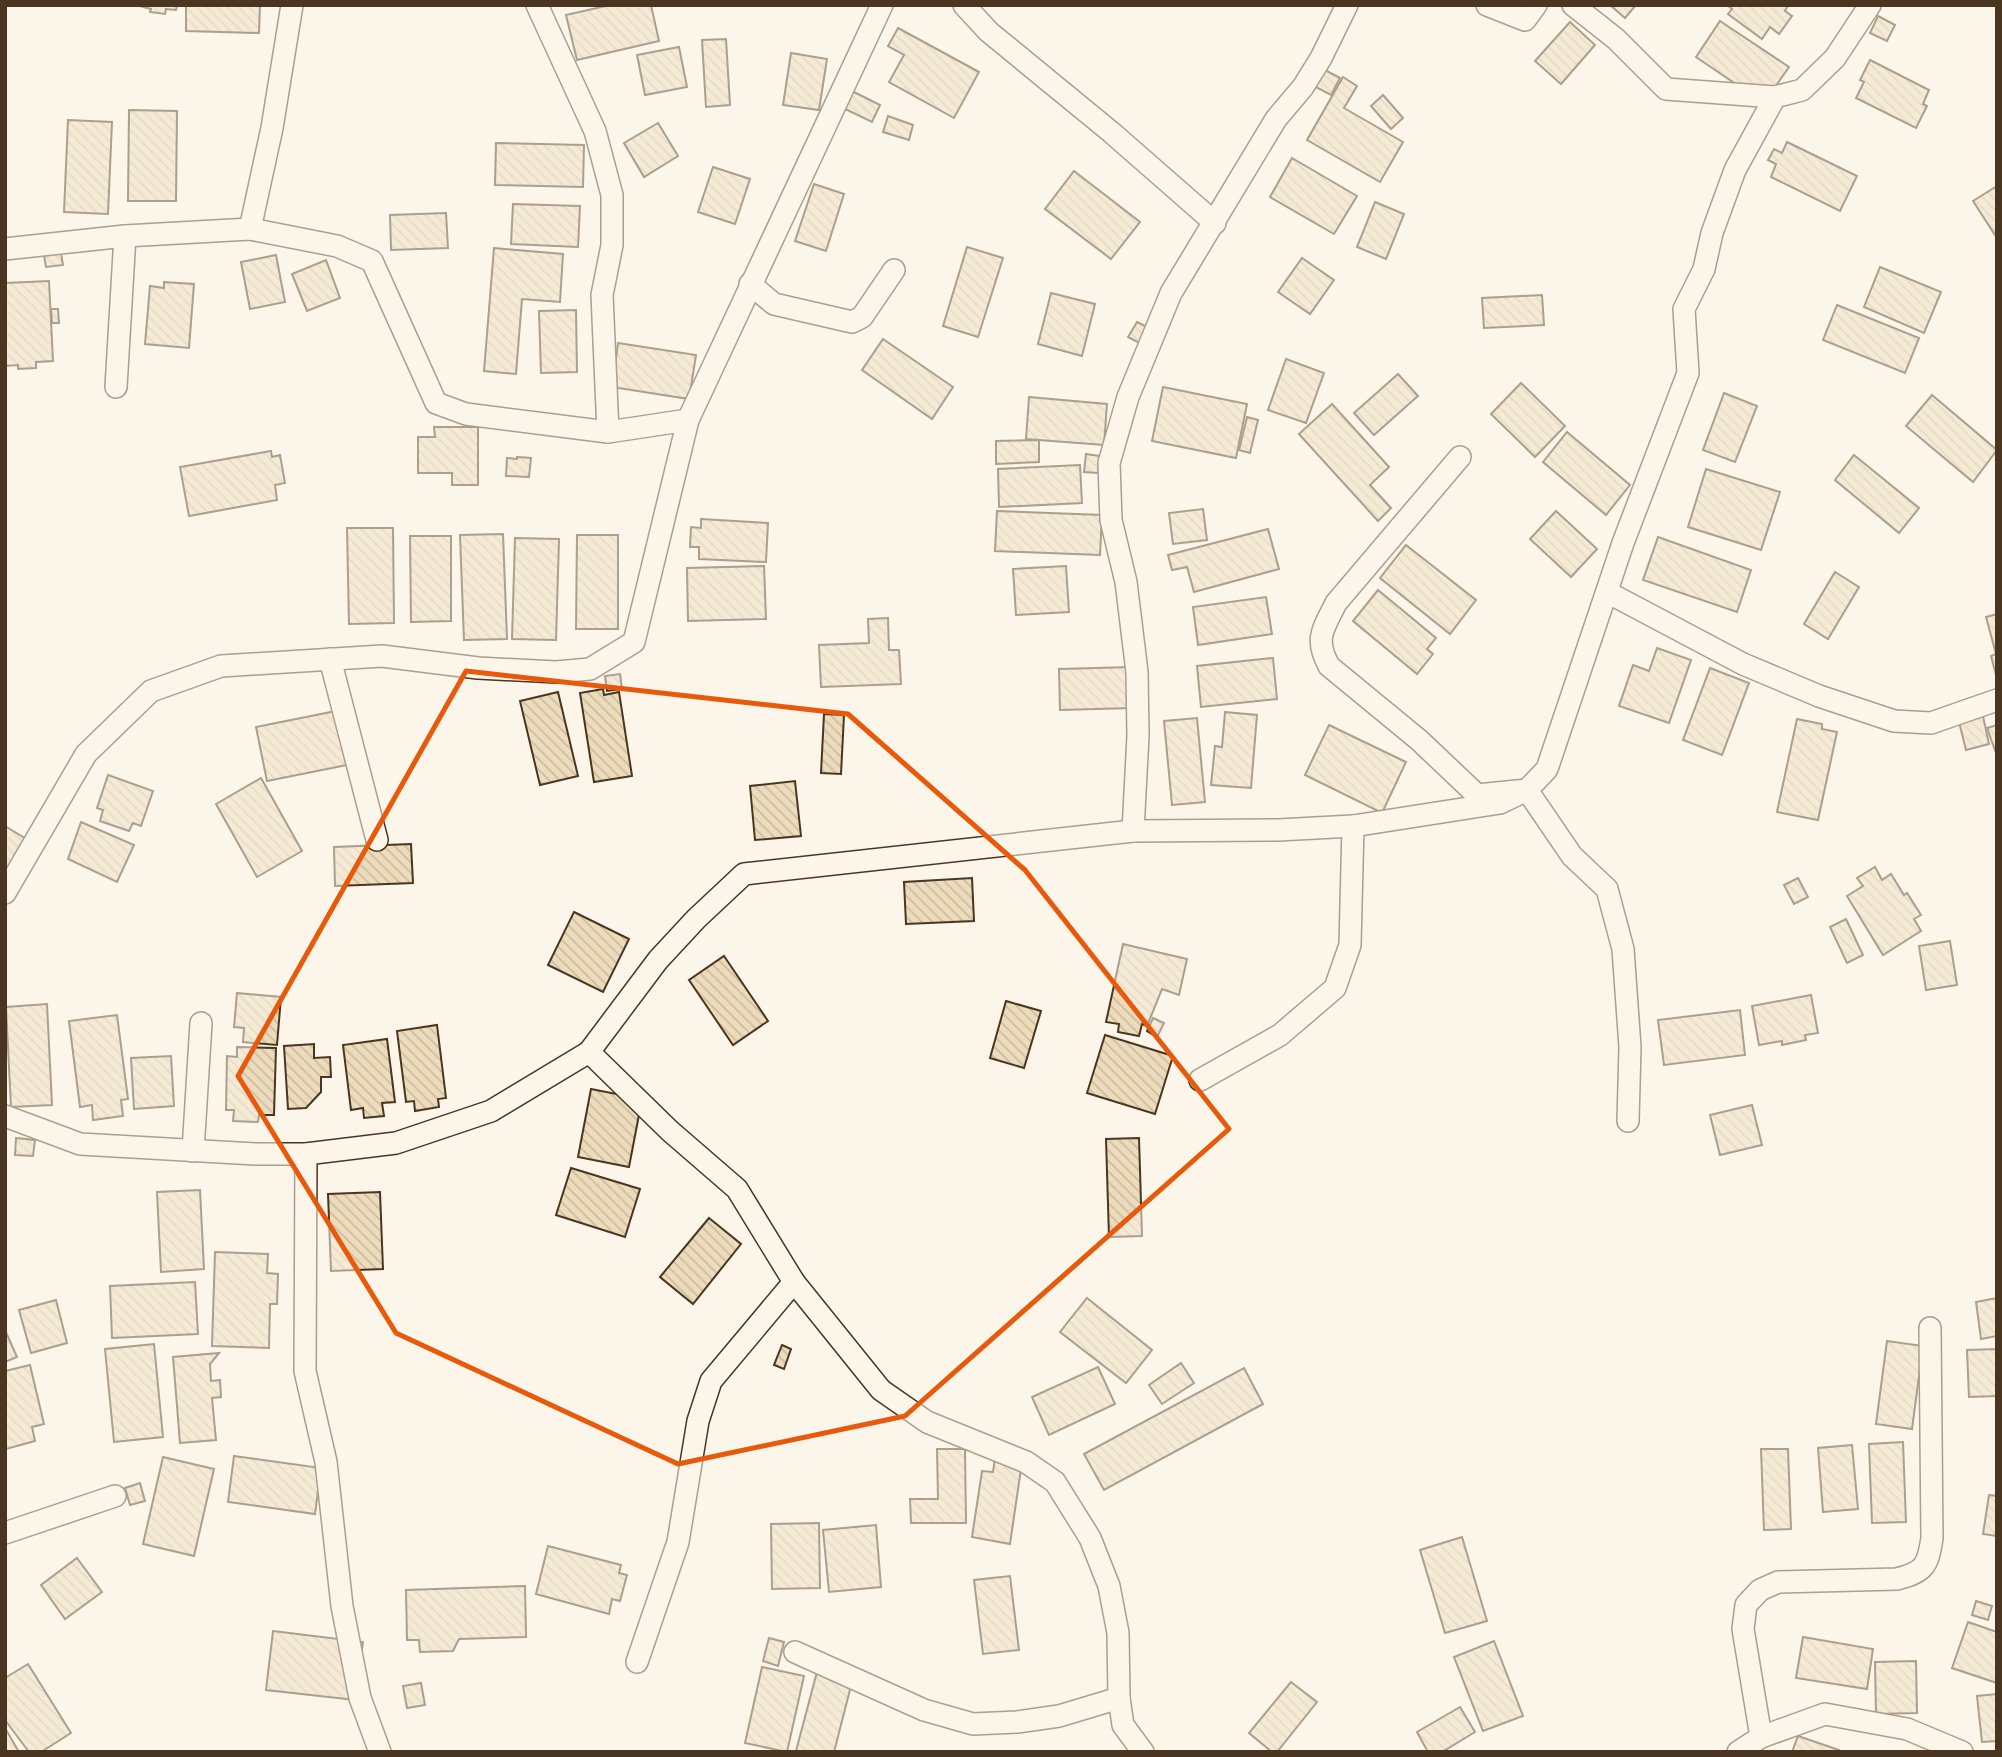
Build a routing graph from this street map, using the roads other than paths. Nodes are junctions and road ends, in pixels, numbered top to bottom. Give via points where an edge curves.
1 (292, 5) edge
2 (537, 5) edge
3 (882, 5) edge
4 (964, 5) edge
5 (1347, 5) edge
6 (1487, 5) edge
7 (1536, 5) edge
8 (1573, 5) edge
9 (1870, 5) edge
10 (1775, 97) junction
11 (1215, 223) junction
12 (250, 229) junction
13 (125, 236) junction
14 (5, 249) edge
15 (894, 270) dead end
16 (750, 284) junction
17 (116, 387) dead end
18 (688, 420) junction
19 (608, 432) junction
20 (1460, 457) dead end
21 (1606, 592) junction
22 (330, 659) junction
23 (1997, 700) edge
24 (1527, 790) junction
25 (1353, 826) junction
26 (1133, 831) junction
27 (377, 840) dead end
28 (5, 893) edge
29 (201, 1023) dead end
30 (589, 1052) junction
31 (1200, 1080) dead end
32 (5, 1116) edge
33 (1628, 1121) dead end
34 (192, 1152) junction
35 (306, 1154) junction
36 (794, 1282) junction
37 (1930, 1328) dead end
38 (116, 1496) dead end
39 (5, 1533) edge
40 (795, 1652) dead end
41 (637, 1662) dead end
42 (1119, 1698) junction
43 (1761, 1737) junction
44 (380, 1752) edge
45 (1143, 1752) edge
46 (1738, 1752) edge
47 (1962, 1752) edge

1 - 12 street
2 - 19 street via 595,131 612,195 612,245 601,295
3 - 16 street
4 - 11 street via 989,32
5 - 11 street via 1321,58 1276,119
6 - 7 street via 1525,20
8 - 10 street via 1616,39 1666,89
9 - 10 street via 1835,58 1802,90
10 - 21 street via 1735,170 1704,269 1684,309 1688,373
11 - 26 street via 1171,293 1128,397 1109,463 1111,520 1126,582 1137,673
12 - 13 street
12 - 19 street via 337,246 372,261 436,403 466,414
13 - 14 street
13 - 17 street
15 - 16 street via 862,317 852,322 774,304
16 - 18 street
18 - 19 street
18 - 22 street via 634,642 590,669 556,672 382,656
20 - 24 street via 1336,603 1322,632 1321,650 1329,666 1477,795
21 - 23 street via 1743,664 1894,721 1931,723
21 - 24 street via 1547,769
22 - 27 street
22 - 28 street via 221,666 151,691 86,754
24 - 25 street via 1500,803
24 - 33 street via 1572,856 1607,889 1623,949 1630,1047
25 - 26 street
25 - 31 street via 1350,945 1335,989 1280,1035
26 - 30 street via 744,874 659,960
29 - 34 street
30 - 35 street via 491,1111 396,1143
30 - 36 street via 737,1189
32 - 34 street via 80,1144
34 - 35 street
35 - 44 street via 305,1371 326,1461 342,1606 359,1698
36 - 41 street via 711,1381 698,1421 678,1542
36 - 42 street via 881,1390 927,1422 1026,1462 1055,1482 1090,1538 1110,1586 1118,1633
37 - 43 street via 1932,1538 1928,1561 1915,1574 1897,1579 1778,1581 1753,1597 1746,1605 1743,1629
38 - 39 street
40 - 42 street via 924,1710 973,1724 1059,1716
42 - 45 street via 1124,1725
43 - 46 street
43 - 47 street via 1825,1714 1907,1728

